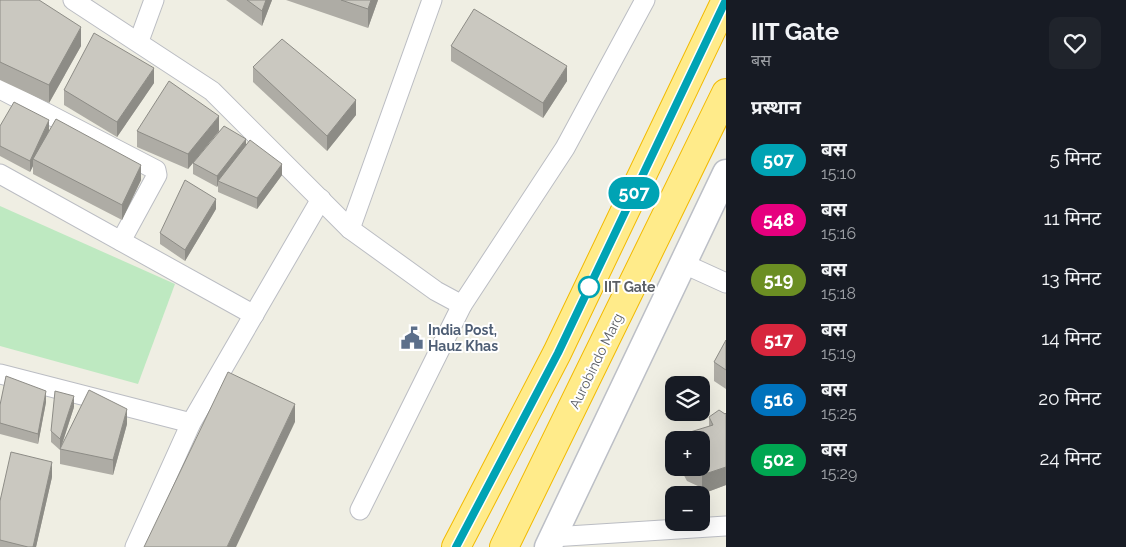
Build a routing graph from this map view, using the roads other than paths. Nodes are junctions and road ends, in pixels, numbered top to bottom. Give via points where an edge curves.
1 (73, 0) edge
2 (154, 0) edge
3 (432, 0) edge
4 (645, 0) edge
5 (726, 0) edge
6 (139, 42) junction
7 (0, 89) edge
8 (726, 93) edge
9 (726, 173) edge
10 (0, 174) edge
11 (320, 199) junction
12 (350, 229) junction
13 (120, 241) junction
14 (682, 263) junction
15 (726, 283) edge
16 (462, 305) junction
17 (254, 315) junction
18 (0, 374) edge
19 (191, 422) junction
20 (360, 510) dead end
21 (726, 526) edge
22 (550, 542) edge
23 (136, 547) edge
24 (456, 547) edge
25 (504, 547) edge

1 - 6 street
2 - 6 street
3 - 12 street
4 - 16 street via 564,148
5 - 24 highway via 558,353
6 - 11 street via 212,91
7 - 13 street via 156,170 157,175
8 - 25 highway, Aurobindo Marg
9 - 14 street
10 - 13 street
11 - 12 street
11 - 17 street
12 - 16 street via 436,291
13 - 17 street
14 - 15 street
14 - 22 street
16 - 20 street
17 - 19 street
18 - 19 street
19 - 23 street
21 - 22 street

